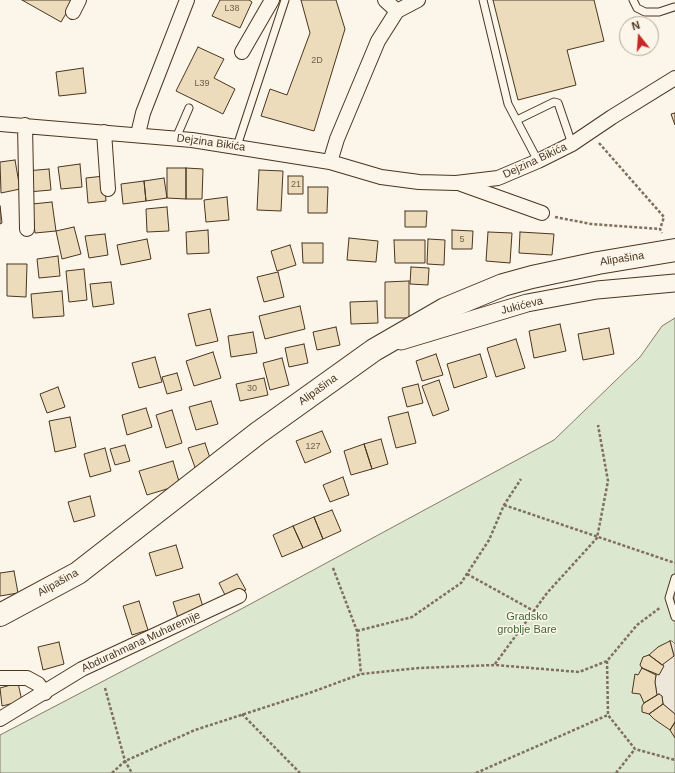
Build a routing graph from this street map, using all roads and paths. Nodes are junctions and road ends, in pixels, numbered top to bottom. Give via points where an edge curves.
1 (187, 0) edge
2 (272, 0) edge
3 (285, 0) edge
4 (385, 0) edge
5 (418, 0) edge
6 (483, 0) edge
7 (633, 0) edge
8 (674, 7) edge
9 (397, 11) junction
10 (242, 52) dead end
11 (675, 78) edge
12 (189, 108) dead end
13 (517, 120) junction
14 (0, 124) edge
15 (25, 126) junction
16 (104, 132) junction
17 (589, 132) junction
18 (138, 134) junction
19 (176, 138) junction
20 (572, 144) junction
21 (237, 146) junction
22 (330, 162) junction
23 (538, 162) junction
24 (456, 183) junction
25 (108, 190) dead end
26 (542, 214) joint
27 (664, 217) dead end
28 (27, 229) dead end
29 (660, 229) dead end
30 (675, 250) edge
31 (675, 283) edge
32 (374, 350) junction
33 (598, 425) dead end
34 (521, 479) dead end
35 (504, 505) junction
36 (597, 538) junction
37 (675, 563) edge
38 (333, 568) dead end
39 (467, 574) junction
40 (675, 578) edge
41 (239, 596) dead end
42 (670, 602) junction
43 (534, 611) junction
44 (0, 615) edge
45 (675, 617) edge
46 (357, 631) junction
47 (606, 660) junction
48 (495, 665) junction
49 (361, 674) junction
50 (0, 678) edge
51 (105, 688) dead end
52 (45, 692) junction
53 (242, 714) junction
54 (608, 715) junction
55 (0, 719) edge
56 (635, 749) junction
57 (675, 760) edge
58 (125, 761) junction
59 (112, 773) edge
60 (132, 773) edge
61 (300, 773) edge
62 (476, 773) edge
63 (616, 773) edge

1 - 18 street via 143,113
2 - 10 street
3 - 21 lane
4 - 9 street
5 - 9 street
6 - 13 lane via 503,87 508,104
7 - 8 lane via 640,11 659,12
9 - 22 street via 378,41
11 - 17 street, Dejzina Bikića
12 - 19 lane
13 - 20 lane via 554,102 558,103
13 - 23 lane
14 - 15 street, Dejzina Bikića
15 - 16 street, Dejzina Bikića
15 - 28 street
16 - 18 street, Dejzina Bikića
16 - 25 street
17 - 20 street, Dejzina Bikića
17 - 27 path
18 - 19 street, Dejzina Bikića
19 - 21 street, Dejzina Bikića
20 - 23 street, Dejzina Bikića
21 - 22 street, Dejzina Bikića
22 - 24 street, Dejzina Bikića via 381,177
23 - 24 street, Dejzina Bikića via 498,178
24 - 26 street
26 - 29 path via 591,224
30 - 32 main road, Alipašina via 568,268 503,285 445,309
31 - 32 street, Jukićeva via 597,290 527,303
32 - 44 main road, Alipašina via 258,433 78,573
33 - 36 path via 608,481
34 - 35 path
35 - 36 path
35 - 39 path via 489,540
36 - 37 path
36 - 43 path
38 - 46 path
39 - 43 path
39 - 46 path via 460,583 412,617
40 - 42 lane via 668,598
41 - 52 street, Abdurahmana Muharemije via 82,669
42 - 45 lane
42 - 47 path via 637,625
43 - 48 path
46 - 49 path
47 - 48 path via 579,672
47 - 54 path
48 - 49 path via 419,668
49 - 53 path
50 - 52 street via 27,678 38,684
51 - 58 path
52 - 55 street, Abdurahmana Muharemije
53 - 58 path via 195,730
53 - 61 path
54 - 56 path
54 - 62 path
56 - 57 path
56 - 63 path
58 - 59 path
58 - 60 path

